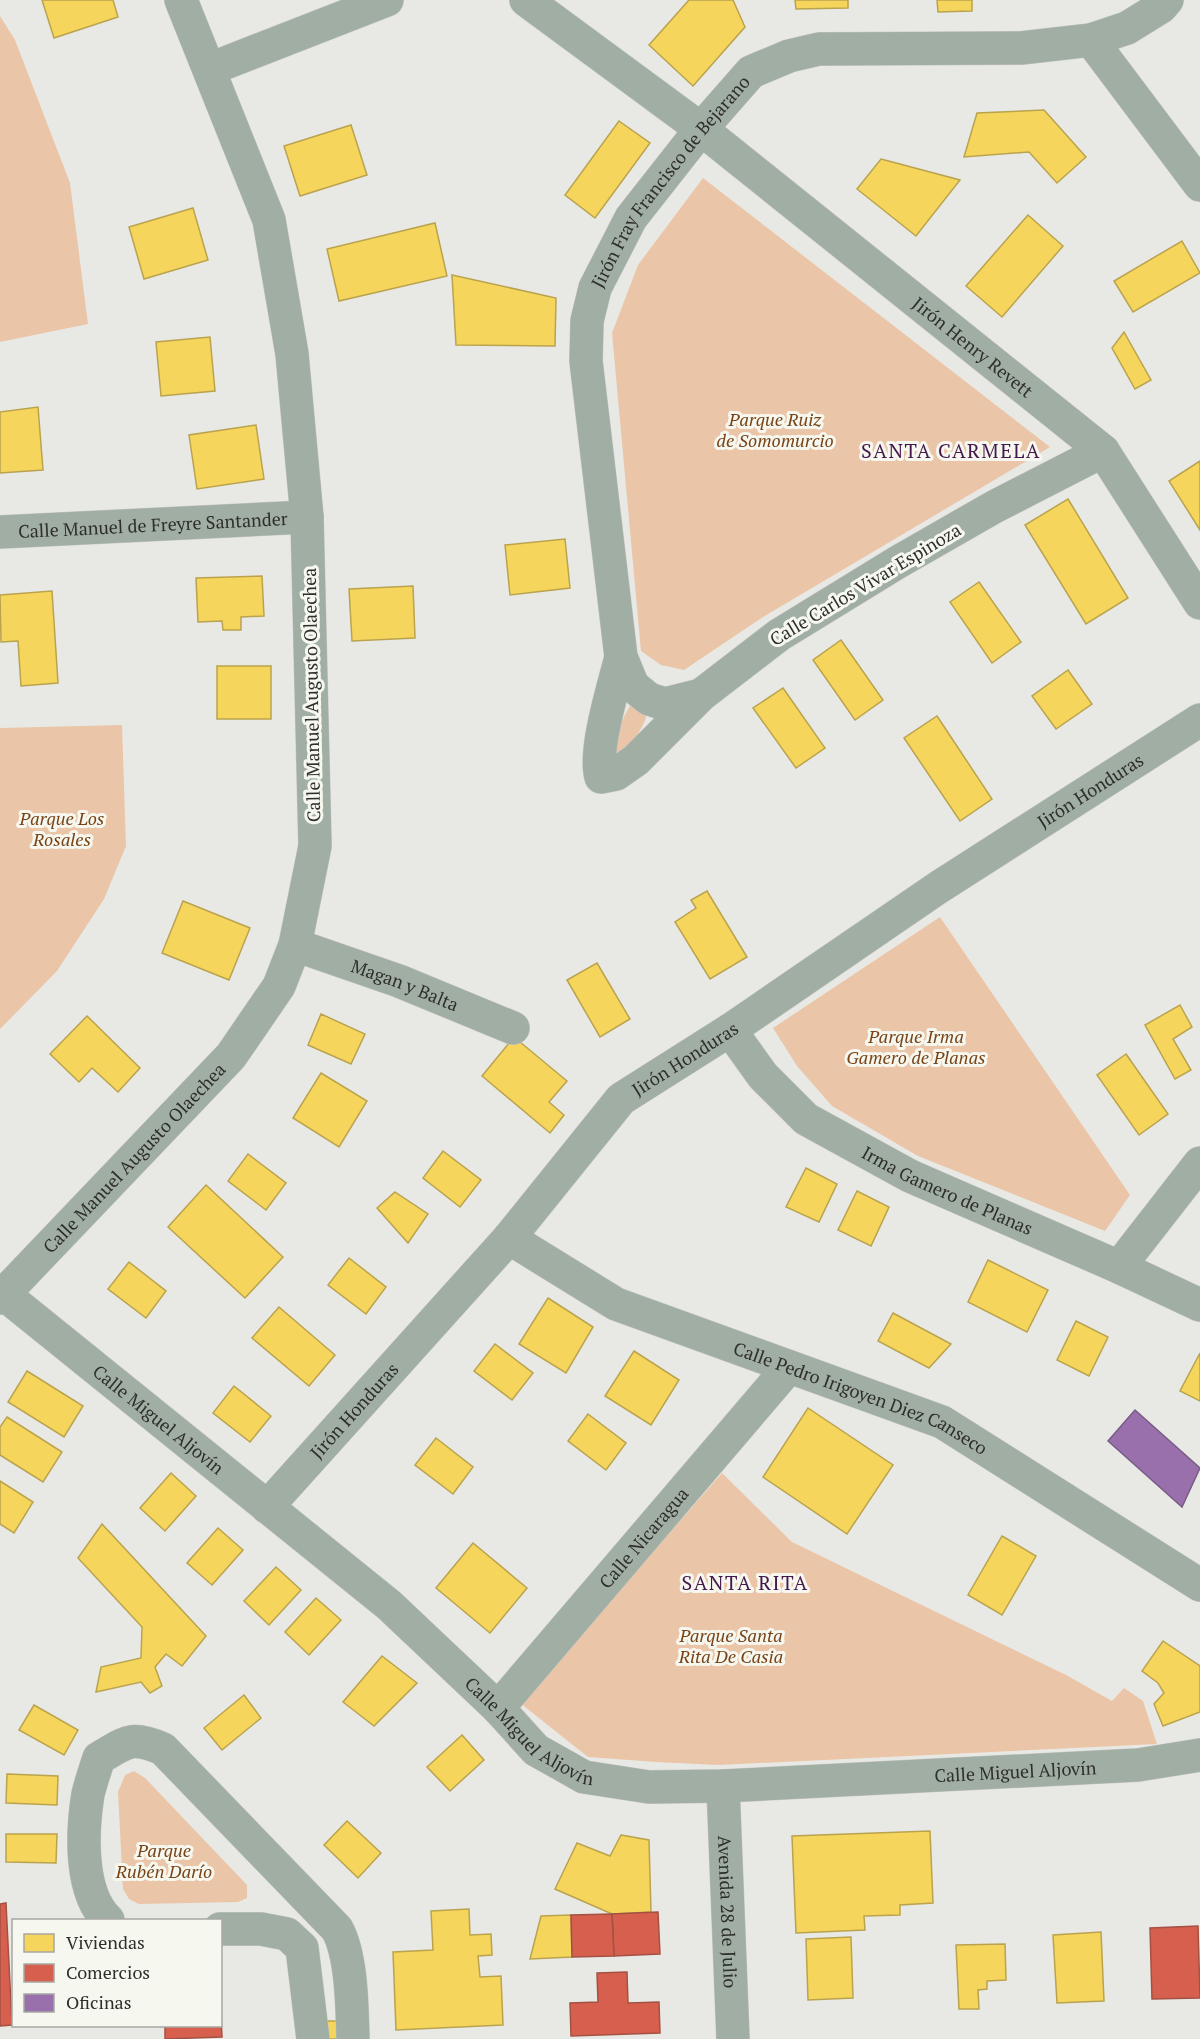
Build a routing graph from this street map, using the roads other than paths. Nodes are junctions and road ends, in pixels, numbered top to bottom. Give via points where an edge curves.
1 (181, 0) edge
2 (387, 0) edge
3 (526, 0) edge
4 (1167, 0) edge
5 (1091, 40) junction
6 (210, 69) junction
7 (701, 129) junction
8 (1200, 185) edge
9 (1103, 452) junction
10 (307, 517) junction
11 (0, 532) edge
12 (1200, 603) edge
13 (627, 671) junction
14 (701, 695) junction
15 (1200, 720) edge
16 (295, 945) junction
17 (513, 1028) dead end
18 (730, 1030) junction
19 (1200, 1163) edge
20 (509, 1238) junction
21 (1119, 1267) junction
22 (1, 1294) edge
23 (1200, 1305) edge
24 (789, 1367) junction
25 (267, 1507) junction
26 (1200, 1585) edge
27 (498, 1708) junction
28 (1200, 1755) edge
29 (723, 1786) junction
30 (107, 1919) edge
31 (222, 1929) edge
32 (344, 1941) junction
33 (302, 1948) junction
34 (313, 2039) edge
35 (353, 2039) edge
36 (733, 2039) edge

1 - 6 street, Calle Manuel Augusto Olaechea
2 - 6 street
3 - 7 street, Jirón Henry Revett
4 - 5 street, Jirón Fray Francisco de Bejarano via 1127,28
5 - 7 street, Jirón Fray Francisco de Bejarano via 1021,48 819,49 751,72
5 - 8 street
6 - 10 street, Calle Manuel Augusto Olaechea via 269,220 291,354
7 - 9 street, Jirón Henry Revett
7 - 13 street, Jirón Fray Francisco de Bejarano via 631,218 595,288 588,321 586,361
9 - 12 street, Jirón Henry Revett
9 - 14 street, Calle Carlos Vivar Espinoza via 994,507 898,562 779,635
10 - 11 street, Calle Manuel de Freyre Santander
10 - 16 street, Calle Manuel Augusto Olaechea via 315,846
13 - 14 street, Calle Carlos Vivar Espinoza via 649,699 665,704
13 - 14 street via 602,737 598,766 601,777 616,774 636,760
15 - 18 street, Jirón Honduras via 939,887
16 - 17 street, Magan y Balta via 399,981
16 - 22 street, Calle Manuel Augusto Olaechea via 279,986 231,1056
18 - 20 street, Jirón Honduras via 621,1099
18 - 21 street, Irma Gamero de Planas via 763,1076 806,1119 910,1176
19 - 21 street
20 - 24 street, Calle Pedro Irigoyen Diez Canseco via 616,1304
20 - 25 street, Jirón Honduras
21 - 23 street, Irma Gamero de Planas
22 - 25 street, Calle Miguel Aljovín
24 - 26 street, Calle Pedro Irigoyen Diez Canseco via 942,1422
24 - 27 street, Calle Nicaragua
25 - 27 street, Calle Miguel Aljovín via 389,1605
27 - 29 street, Calle Miguel Aljovín via 536,1750 584,1777 650,1787
28 - 29 street, Calle Miguel Aljovín via 1138,1765
29 - 36 street, Avenida 28 de Julio
30 - 32 street via 98,1912 87,1879 84,1830 88,1793 99,1758 130,1741 147,1742 163,1749 338,1929
31 - 33 street via 287,1934
32 - 33 street
32 - 35 street
33 - 34 street

